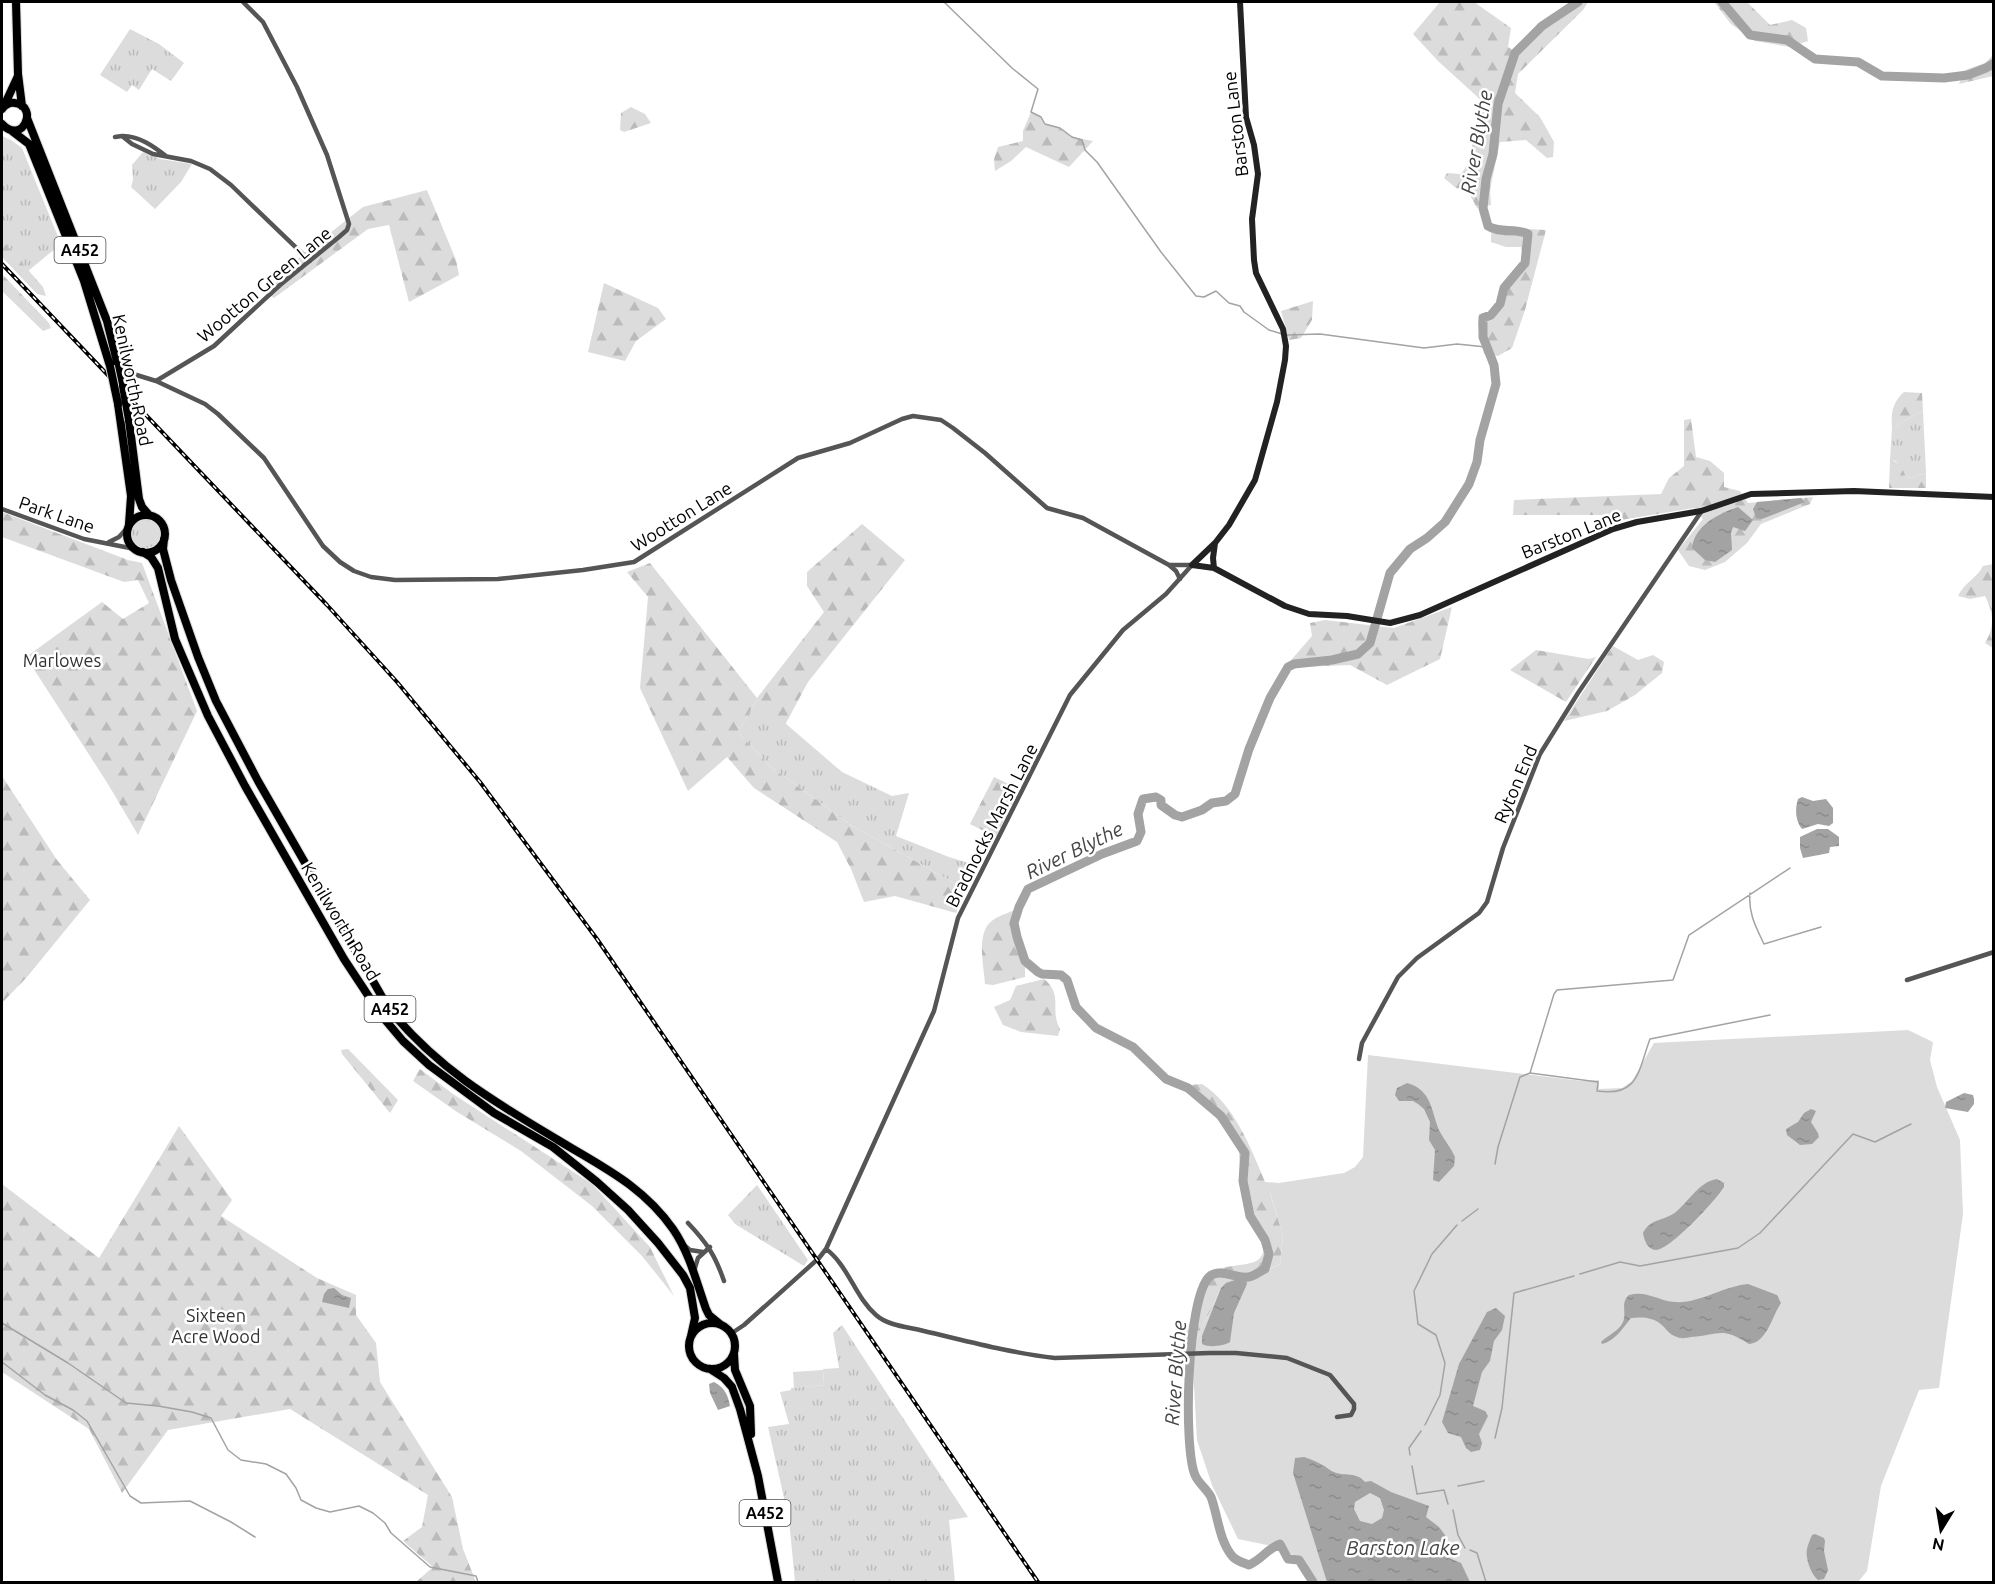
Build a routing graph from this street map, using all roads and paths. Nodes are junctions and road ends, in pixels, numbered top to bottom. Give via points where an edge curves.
1 (16, 2) edge
2 (243, 2) edge
3 (1240, 2) edge
4 (18, 75) junction
5 (22, 106) junction
6 (2, 108) edge
7 (27, 118) junction
8 (5, 128) edge
9 (115, 137) dead end
10 (310, 261) junction
11 (120, 372) junction
12 (164, 378) junction
13 (156, 381) junction
14 (166, 385) junction
15 (1994, 497) edge
16 (2, 509) edge
17 (1701, 511) junction
18 (149, 515) junction
19 (129, 526) junction
20 (164, 539) junction
21 (103, 543) junction
22 (1215, 543) junction
23 (139, 551) junction
24 (1169, 565) junction
25 (1192, 565) junction
26 (1214, 568) junction
27 (1180, 579) junction
28 (1994, 952) edge
29 (1907, 980) dead end
30 (1359, 1059) dead end
31 (688, 1223) dead end
32 (680, 1241) junction
33 (710, 1247) junction
34 (826, 1249) junction
35 (703, 1252) junction
36 (694, 1271) junction
37 (724, 1281) dead end
38 (720, 1324) junction
39 (732, 1333) junction
40 (691, 1336) junction
41 (734, 1354) junction
42 (710, 1369) junction
43 (1337, 1417) dead end
44 (751, 1444) junction
45 (778, 1582) edge

1 - 4 highway
2 - 10 street, Wootton Green Lane via 263,22 297,87 327,155 349,224
3 - 22 street, Barston Lane via 1246,117 1257,167 1252,219 1254,260 1256,273 1286,338 1285,360 1259,469 1248,495
4 - 5 highway
4 - 6 highway
5 - 6 highway via 13,103
5 - 7 highway, Kenilworth Road
7 - 8 highway via 21,128
7 - 11 highway, Kenilworth Road / A452 via 97,293
8 - 19 highway, Kenilworth Road / A452, bridge via 29,144 84,281 118,404 131,496
9 - 10 street via 122,136 168,158 210,169
10 - 12 street, Wootton Green Lane via 214,346
11 - 13 street, Wootton Lane
11 - 18 highway, Kenilworth Road / A452, bridge via 139,499
12 - 13 street, Wootton Green Lane
12 - 14 street
13 - 14 street, Wootton Lane
14 - 24 street, Wootton Lane via 205,404 242,435 264,458 323,546 340,562 371,577 498,579 634,562 798,458 850,443 913,416 941,420 953,428 1047,508 1083,518
15 - 17 street, Barston Lane via 1776,492 1751,494
16 - 21 street, Park Lane
17 - 26 street, Barston Lane via 1612,529 1420,615 1390,623 1294,610
17 - 30 street, Ryton End via 1540,754 1503,848 1487,902 1479,913 1398,976 1362,1043
18 - 19 highway via 139,516
18 - 20 highway, A452 via 162,524
19 - 21 street, Park Lane via 116,540
19 - 23 highway, A452 via 128,540
20 - 23 highway via 156,550
20 - 32 highway, Kenilworth Road / A452 via 171,580 216,701 389,1008 411,1035 461,1079 636,1188
21 - 23 street, Park Lane
22 - 25 street, Barston Lane
22 - 26 street
23 - 40 highway, Kenilworth Road / A452 via 151,557 158,568 175,639 208,716 338,949 381,1015 403,1041 447,1080 553,1147 628,1210 690,1288 694,1318
24 - 25 street, Wootton Lane
24 - 27 street, Wootton Lane
25 - 26 street, Barston Lane
25 - 27 street, Bradnocks Marsh Lane
27 - 34 street, Bradnocks Marsh Lane via 1123,630 1070,695 958,918 934,1011
28 - 29 street
31 - 33 street
32 - 35 street, Kenilworth Road via 690,1250
32 - 36 highway, Kenilworth Road / A452
33 - 35 street
33 - 37 street
34 - 39 street, Bradnocks Marsh Lane
34 - 43 street via 873,1313 888,1322 1055,1358 1210,1353 1287,1358 1330,1375 1354,1404 1351,1415
35 - 36 street
36 - 38 highway, Kenilworth Road / A452 via 705,1309
38 - 39 highway, A452
38 - 40 highway via 703,1325
39 - 41 highway, A452
40 - 42 highway, A452 via 690,1352 694,1359
41 - 42 highway via 724,1365
41 - 44 highway, A452 via 735,1370 750,1406
42 - 44 highway, A452 via 732,1387
44 - 45 highway, A452

